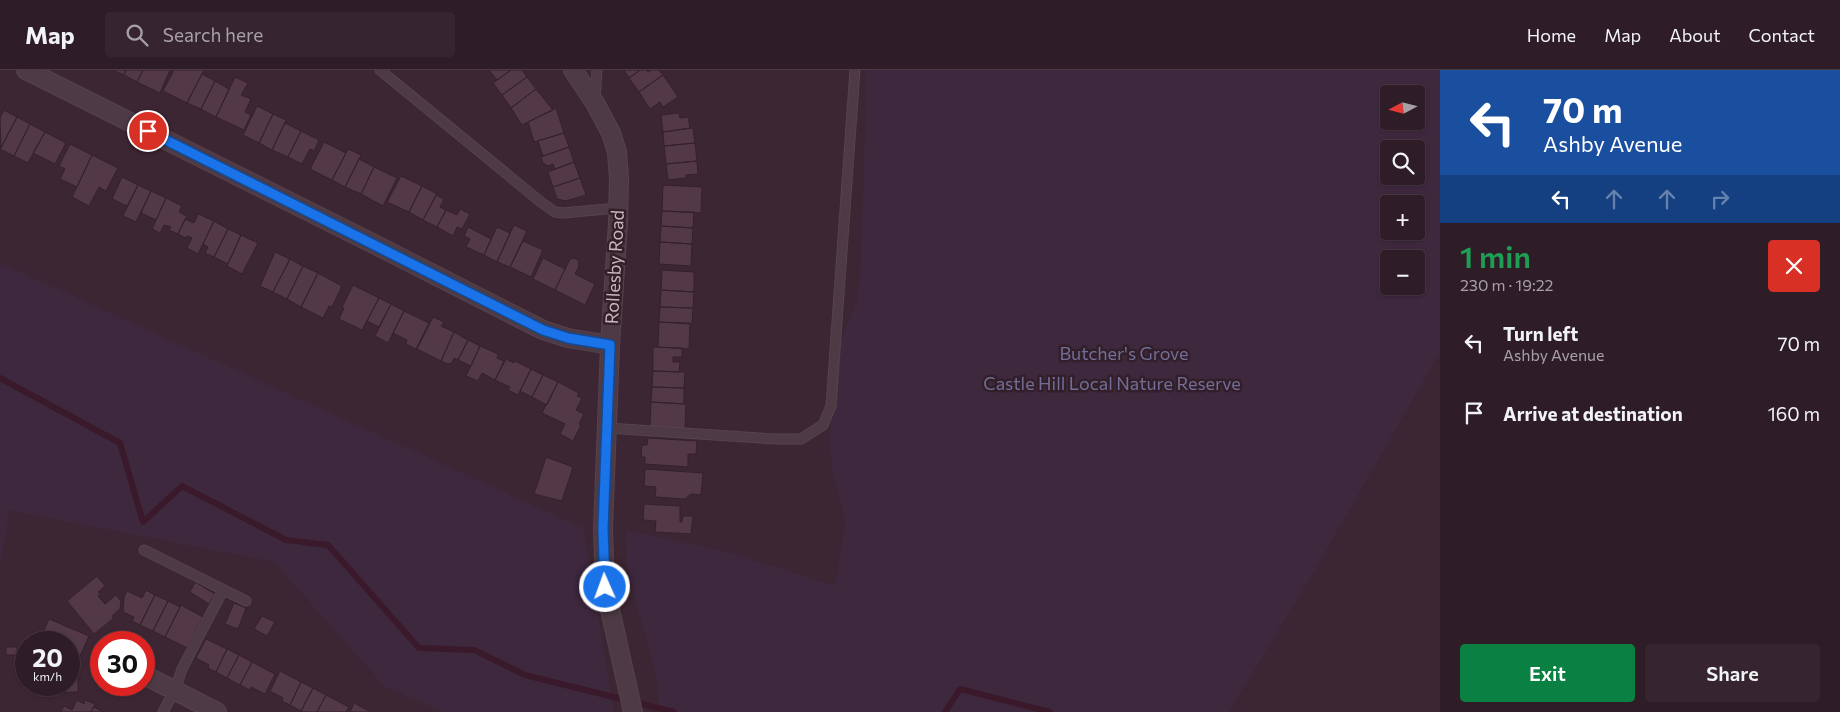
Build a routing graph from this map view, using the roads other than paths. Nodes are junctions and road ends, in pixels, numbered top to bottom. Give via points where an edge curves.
1 (26, 70) edge
2 (380, 70) edge
3 (573, 70) edge
4 (597, 70) edge
5 (855, 70) edge
6 (595, 103) junction
7 (618, 208) junction
8 (610, 345) junction
9 (607, 428) junction
10 (144, 550) dead end
11 (223, 590) junction
12 (246, 601) dead end
13 (155, 681) edge
14 (174, 690) junction
15 (163, 712) edge
16 (217, 712) edge
17 (633, 712) edge

1 - 8 street via 543,330
2 - 7 lane via 555,212
3 - 6 street, Rollesby Road
4 - 6 lane
5 - 9 lane via 830,406 823,426 801,439
6 - 7 street, Rollesby Road via 617,152
7 - 8 street, Rollesby Road
8 - 9 street, Rollesby Road
9 - 17 street, Rollesby Road via 603,529 605,587
10 - 11 lane
11 - 12 lane
11 - 14 lane
13 - 14 street
14 - 15 lane
14 - 16 street

